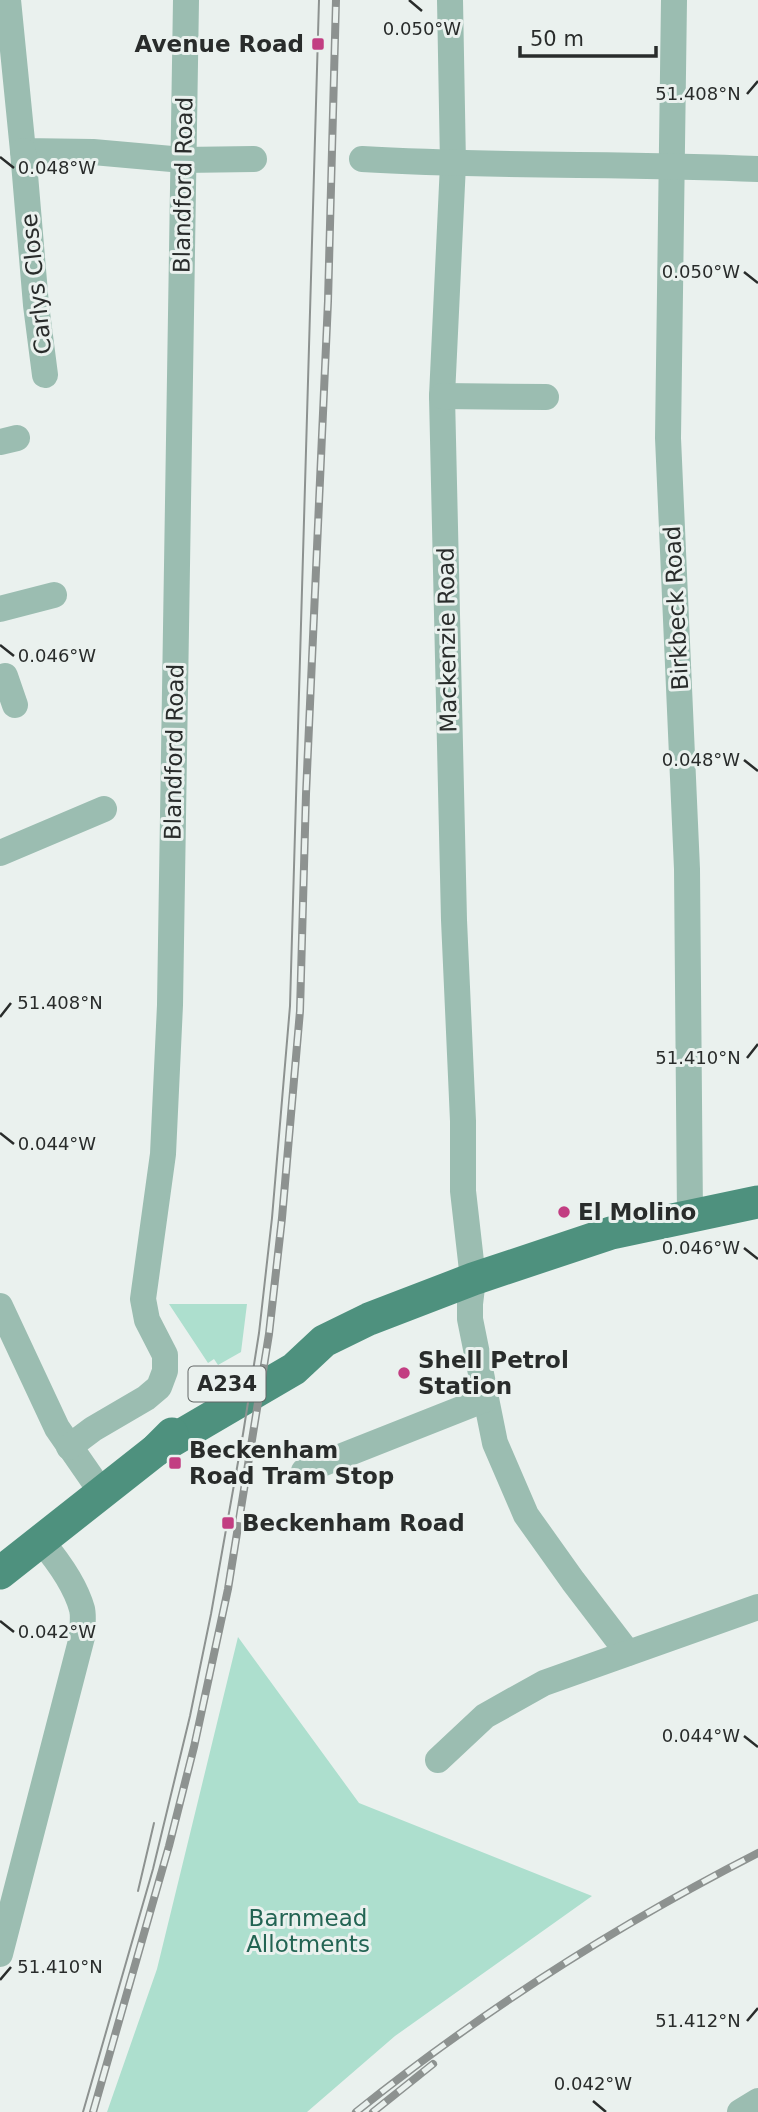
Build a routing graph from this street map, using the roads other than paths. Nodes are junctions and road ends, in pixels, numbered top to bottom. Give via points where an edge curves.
1 (186, 0) edge
2 (450, 0) edge
3 (674, 0) edge
4 (6, 3) edge
5 (23, 151) junction
6 (254, 159) dead end
7 (362, 159) dead end
8 (183, 160) junction
9 (453, 164) junction
10 (671, 165) junction
11 (758, 169) edge
12 (45, 375) dead end
13 (442, 396) junction
14 (546, 397) dead end
15 (54, 595) dead end
16 (0, 609) edge
17 (2, 672) edge
18 (15, 705) dead end
19 (104, 809) dead end
20 (0, 853) edge
21 (758, 1202) edge
22 (690, 1216) junction
23 (473, 1279) junction
24 (0, 1306) edge
25 (486, 1399) junction
26 (69, 1447) junction
27 (304, 1471) dead end
28 (102, 1493) junction
29 (41, 1542) junction
30 (0, 1573) edge
31 (758, 1607) edge
32 (628, 1653) junction
33 (439, 1760) dead end
34 (0, 1954) edge
35 (758, 2101) edge
36 (740, 2112) edge

1 - 8 street, Blandford Road
2 - 9 street, Mackenzie Road
3 - 10 street, Birkbeck Road
4 - 5 street, Carlys Close
5 - 8 street
5 - 12 street, Carlys Close
6 - 8 street
7 - 9 street
8 - 26 street, Blandford Road via 166,1126 143,1298 147,1320 166,1363 153,1393
9 - 10 street
9 - 13 street, Mackenzie Road
10 - 11 street
10 - 22 street, Birkbeck Road via 668,438 687,856
13 - 14 street
13 - 23 street, Mackenzie Road via 463,1191
15 - 16 street
17 - 18 street
19 - 20 street
21 - 22 main road, A234
22 - 23 main road, A234 via 611,1233
23 - 25 street, Mackenzie Road via 470,1319
23 - 28 main road, A234 via 369,1319 315,1346 285,1350 214,1393 156,1450
24 - 26 street
25 - 27 street
25 - 32 street, Mackenzie Road via 495,1443 526,1515
26 - 28 street
28 - 29 main road, A234
29 - 30 main road, A234
29 - 34 street via 72,1586 82,1611 82,1637
31 - 32 street
32 - 33 street via 544,1684 485,1716
35 - 36 street

